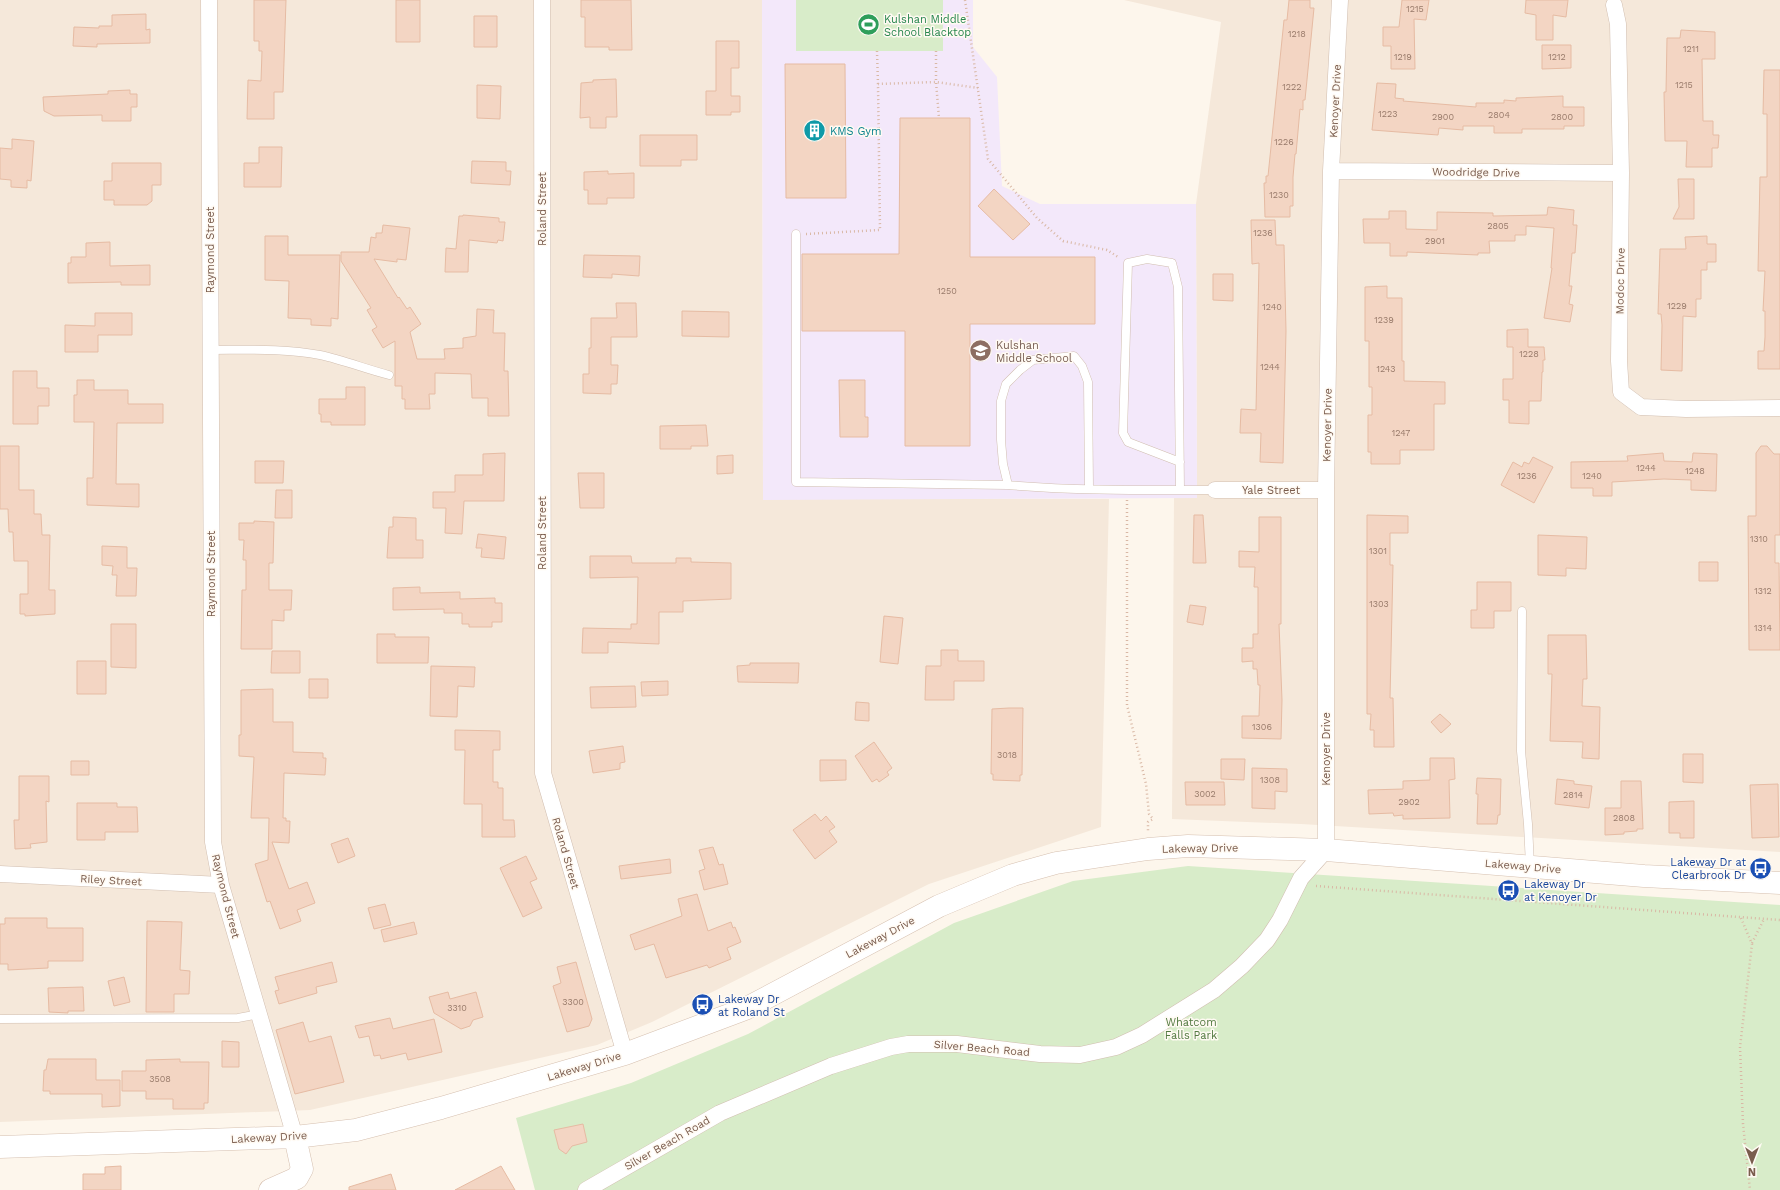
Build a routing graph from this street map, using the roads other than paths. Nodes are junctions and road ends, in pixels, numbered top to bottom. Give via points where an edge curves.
1 (208, 0) edge
2 (542, 0) edge
3 (1340, 0) edge
4 (1614, 5) dead end
5 (1331, 171) junction
6 (1621, 174) junction
7 (796, 234) road end
8 (210, 350) junction
9 (389, 375) dead end
10 (1780, 408) edge
11 (1180, 462) junction
12 (1008, 485) junction
13 (1089, 488) junction
14 (1180, 490) junction
15 (1215, 490) joint
16 (1326, 490) junction
17 (1522, 611) dead end
18 (1326, 850) junction
19 (1530, 866) junction
20 (0, 874) edge
21 (1780, 883) edge
22 (221, 885) junction
23 (259, 1014) junction
24 (0, 1020) edge
25 (625, 1054) junction
26 (295, 1137) junction
27 (0, 1147) edge
28 (270, 1190) edge
29 (586, 1190) edge

1 - 8 street, Raymond Street
2 - 25 street, Roland Street via 543,773
3 - 5 street, Kenoyer Drive
4 - 6 street, Modoc Drive via 1618,24
5 - 6 street, Woodridge Drive
5 - 16 street, Kenoyer Drive
6 - 10 street, Modoc Drive via 1620,392 1641,407
7 - 12 lane via 796,482
8 - 9 lane via 297,352
8 - 22 street, Raymond Street via 213,842
11 - 11 lane via 1178,287 1172,263 1147,259 1128,263 1123,434 1128,442
11 - 14 lane
12 - 13 lane
12 - 13 lane via 1001,440 1001,401 1006,384 1033,360 1074,356 1082,366 1088,382
13 - 14 lane
14 - 15 lane
15 - 16 street, Yale Street
16 - 18 street, Kenoyer Drive
17 - 19 lane via 1521,751
18 - 19 main road, Lakeway Drive
18 - 25 main road, Lakeway Drive via 1188,846 1148,849 1056,863 1014,875 939,906 745,1009
18 - 29 street, Silver Beach Road via 1300,878 1280,920 1267,940 1242,966 1214,990 1142,1035 1116,1047 1080,1055 1046,1054 957,1044 908,1044 890,1047 831,1066 720,1113
19 - 21 main road, Lakeway Drive via 1659,877
20 - 22 street, Riley Street
22 - 23 street, Raymond Street
23 - 24 lane via 238,1018
23 - 26 street, Raymond Street
25 - 26 main road, Lakeway Drive via 363,1128
26 - 27 main road, Lakeway Drive
26 - 28 main road via 302,1169 297,1178

